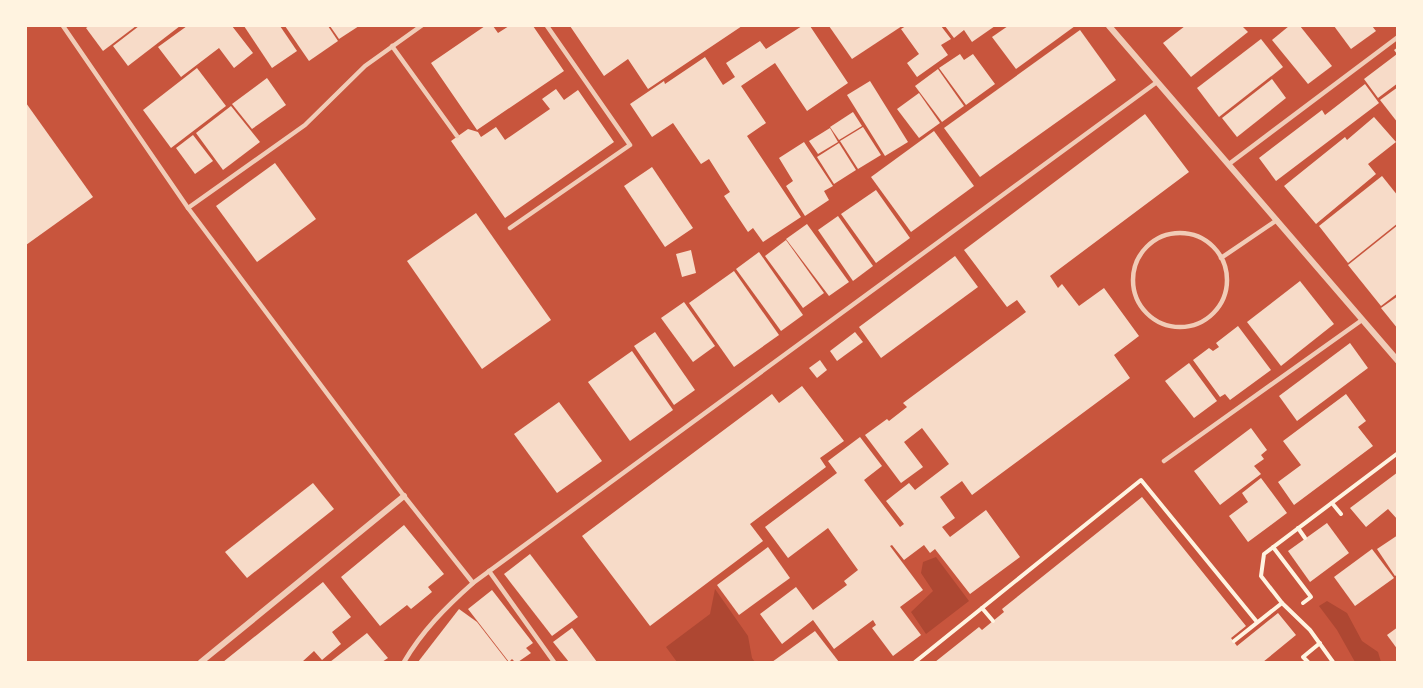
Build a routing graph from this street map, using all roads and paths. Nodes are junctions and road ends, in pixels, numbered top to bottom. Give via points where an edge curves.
1 (64, 26) edge
2 (421, 26) edge
3 (547, 26) edge
4 (1109, 26) edge
5 (1398, 38) edge
6 (392, 46) junction
7 (1157, 82) junction
8 (457, 136) dead end
9 (1229, 164) junction
10 (188, 208) junction
11 (1277, 220) junction
12 (510, 228) dead end
13 (1221, 258) junction
14 (1362, 320) junction
15 (1398, 361) edge
16 (1398, 453) edge
17 (1164, 461) dead end
18 (404, 496) junction
19 (1332, 503) junction
20 (1341, 514) dead end
21 (1298, 528) junction
22 (1305, 538) dead end
23 (1273, 547) junction
24 (489, 572) junction
25 (473, 583) junction
26 (1282, 603) junction
27 (1303, 603) dead end
28 (982, 608) junction
29 (993, 621) dead end
30 (1257, 622) junction
31 (1234, 641) dead end
32 (1320, 643) junction
33 (201, 663) edge
34 (404, 663) edge
35 (554, 663) edge
36 (915, 663) edge
37 (1308, 663) edge
38 (1333, 663) edge

1 - 10 lane
2 - 6 lane
3 - 12 lane via 630,145
4 - 7 street
5 - 9 lane
6 - 8 lane
6 - 10 lane via 365,66 305,125
7 - 9 street
7 - 24 lane
9 - 11 street
10 - 18 lane
11 - 13 lane
11 - 14 street
13 - 13 lane via 1227,277 1225,295 1215,312 1200,323 1182,327 1163,324 1141,306 1134,289 1134,270 1142,253 1156,240 1174,233 1193,235 1209,243
14 - 15 street
14 - 17 lane
16 - 19 path
18 - 25 lane
18 - 33 street
19 - 20 path
19 - 21 path
21 - 22 path
21 - 23 path
23 - 26 path via 1264,554 1261,576
23 - 27 path via 1311,597
24 - 25 lane
24 - 35 lane
25 - 34 lane via 432,622
26 - 30 path
26 - 32 path
28 - 29 path
28 - 30 path via 1141,480
28 - 36 path
30 - 31 path
32 - 37 path via 1303,657
32 - 38 path

